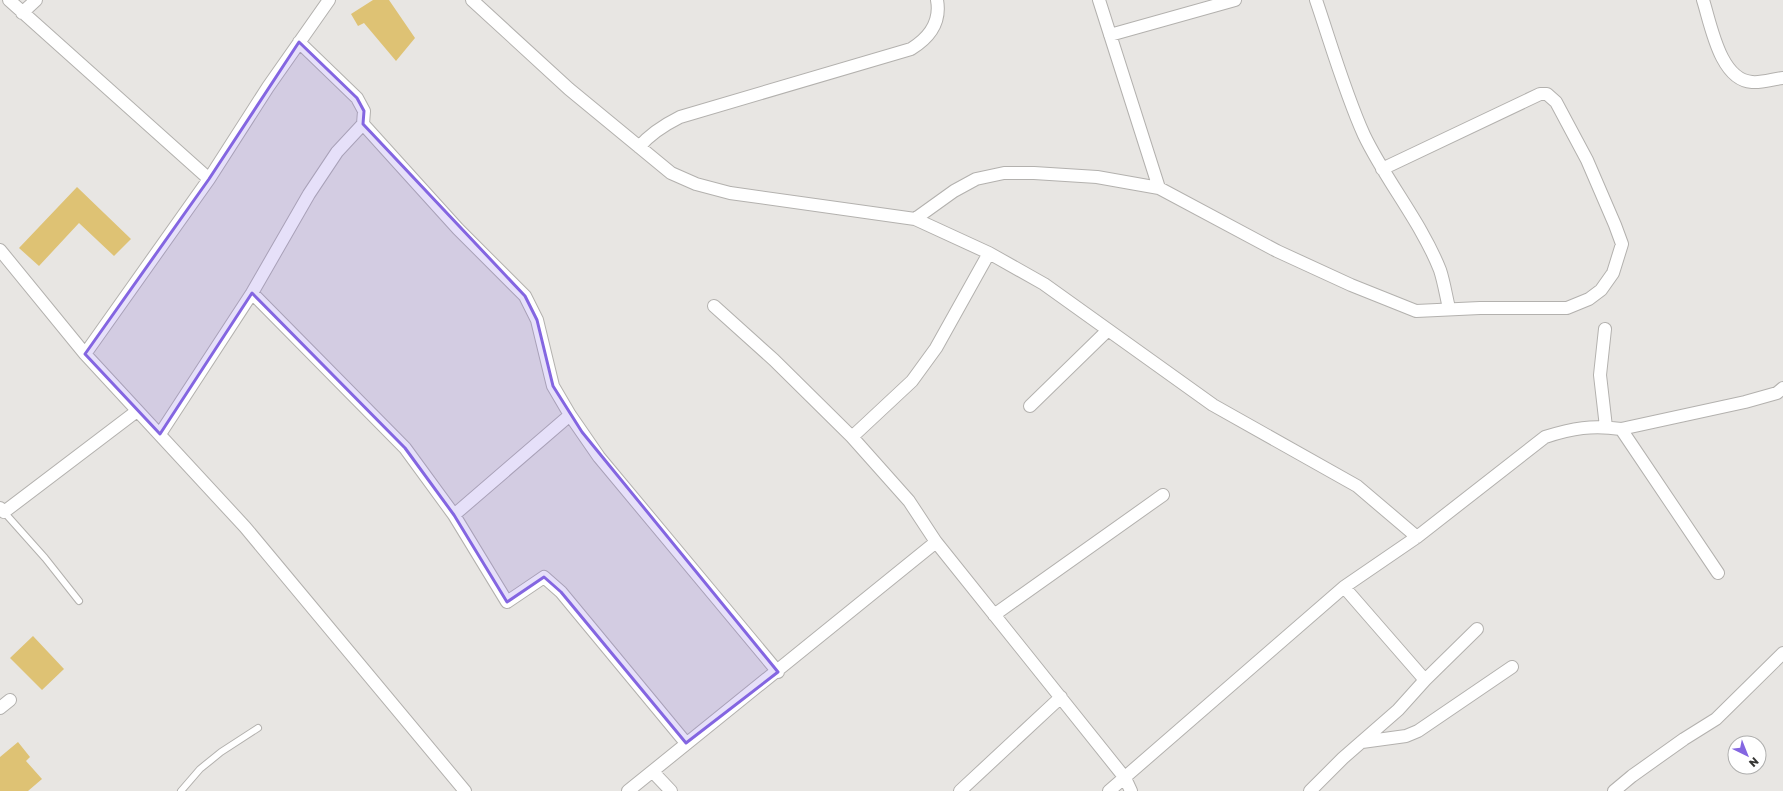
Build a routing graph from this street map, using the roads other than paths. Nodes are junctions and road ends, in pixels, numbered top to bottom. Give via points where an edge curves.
1 (9, 0) edge
2 (36, 0) edge
3 (329, 0) edge
4 (472, 0) edge
5 (936, 0) edge
6 (1099, 0) edge
7 (1235, 0) edge
8 (1316, 0) edge
9 (1703, 0) edge
10 (22, 13) junction
11 (1110, 35) junction
12 (299, 42) junction
13 (1783, 78) edge
14 (363, 124) junction
15 (640, 147) junction
16 (1382, 169) junction
17 (209, 179) junction
18 (1159, 188) junction
19 (915, 219) junction
20 (0, 250) edge
21 (989, 253) junction
22 (252, 293) junction
23 (714, 306) dead end
24 (1449, 308) junction
25 (1605, 329) dead end
26 (1108, 330) junction
27 (85, 354) junction
28 (1783, 388) edge
29 (1030, 406) dead end
30 (137, 411) junction
31 (570, 415) junction
32 (1606, 427) junction
33 (1621, 429) junction
34 (160, 434) junction
35 (852, 437) junction
36 (1163, 495) dead end
37 (2, 510) edge
38 (454, 515) junction
39 (1417, 537) junction
40 (936, 542) junction
41 (1718, 573) dead end
42 (1344, 587) junction
43 (79, 601) dead end
44 (994, 615) junction
45 (1476, 629) dead end
46 (1783, 653) edge
47 (1512, 667) dead end
48 (778, 672) junction
49 (1425, 680) junction
50 (1061, 697) junction
51 (10, 700) dead end
52 (0, 708) edge
53 (258, 728) dead end
54 (1362, 742) junction
55 (686, 743) junction
56 (653, 772) junction
57 (1126, 778) junction
58 (181, 791) edge
59 (465, 791) edge
60 (628, 791) edge
61 (671, 791) edge
62 (960, 791) edge
63 (1109, 791) edge
64 (1131, 791) edge
65 (1310, 791) edge
66 (1614, 791) edge

1 - 10 street
2 - 10 street
3 - 12 street
4 - 15 street via 569,89
5 - 15 street via 938,16 935,24 921,43 911,49 680,117 660,127
6 - 11 street
7 - 11 street
8 - 16 street via 1364,134
9 - 13 street via 1726,66 1738,77 1752,82
10 - 17 street
11 - 18 street
12 - 14 street via 357,98 364,111
12 - 17 street
14 - 22 street via 337,152 309,194
14 - 31 street via 458,229 525,296 537,320 554,386
15 - 19 street via 672,174 703,186 730,193
16 - 24 street via 1424,238 1440,270
16 - 24 street via 1540,94 1547,94 1556,102 1587,160 1622,244 1613,273 1601,290 1589,300 1567,308
17 - 27 street
18 - 19 street via 1098,177 1034,172 1004,173 976,179 954,191
18 - 24 street via 1277,251 1351,285 1416,311
19 - 21 street
20 - 27 street
21 - 26 street via 1044,284
21 - 35 street via 936,348 916,376
22 - 34 street
22 - 38 street via 405,448
23 - 35 street via 783,368
25 - 32 street via 1600,375
26 - 29 street
26 - 39 street via 1213,405 1357,486
27 - 30 street
28 - 33 street via 1777,393 1745,402
30 - 34 street
30 - 37 street
31 - 38 street
31 - 48 street via 600,457
32 - 33 street
32 - 39 street via 1571,428 1546,437
33 - 41 street
34 - 59 street via 245,526
35 - 40 street via 909,501
36 - 44 street
37 - 43 lane
38 - 55 street via 507,602 544,577 561,592
39 - 42 street
40 - 44 street
40 - 48 street
42 - 49 street
42 - 57 street
44 - 50 street
45 - 49 street
46 - 66 street via 1716,719
47 - 54 street via 1418,732
48 - 55 street
49 - 54 street via 1398,710
50 - 57 street
50 - 62 street
51 - 52 street
53 - 58 lane via 200,769
54 - 65 street
55 - 56 street
56 - 60 street
56 - 61 street
57 - 63 street
57 - 64 street

